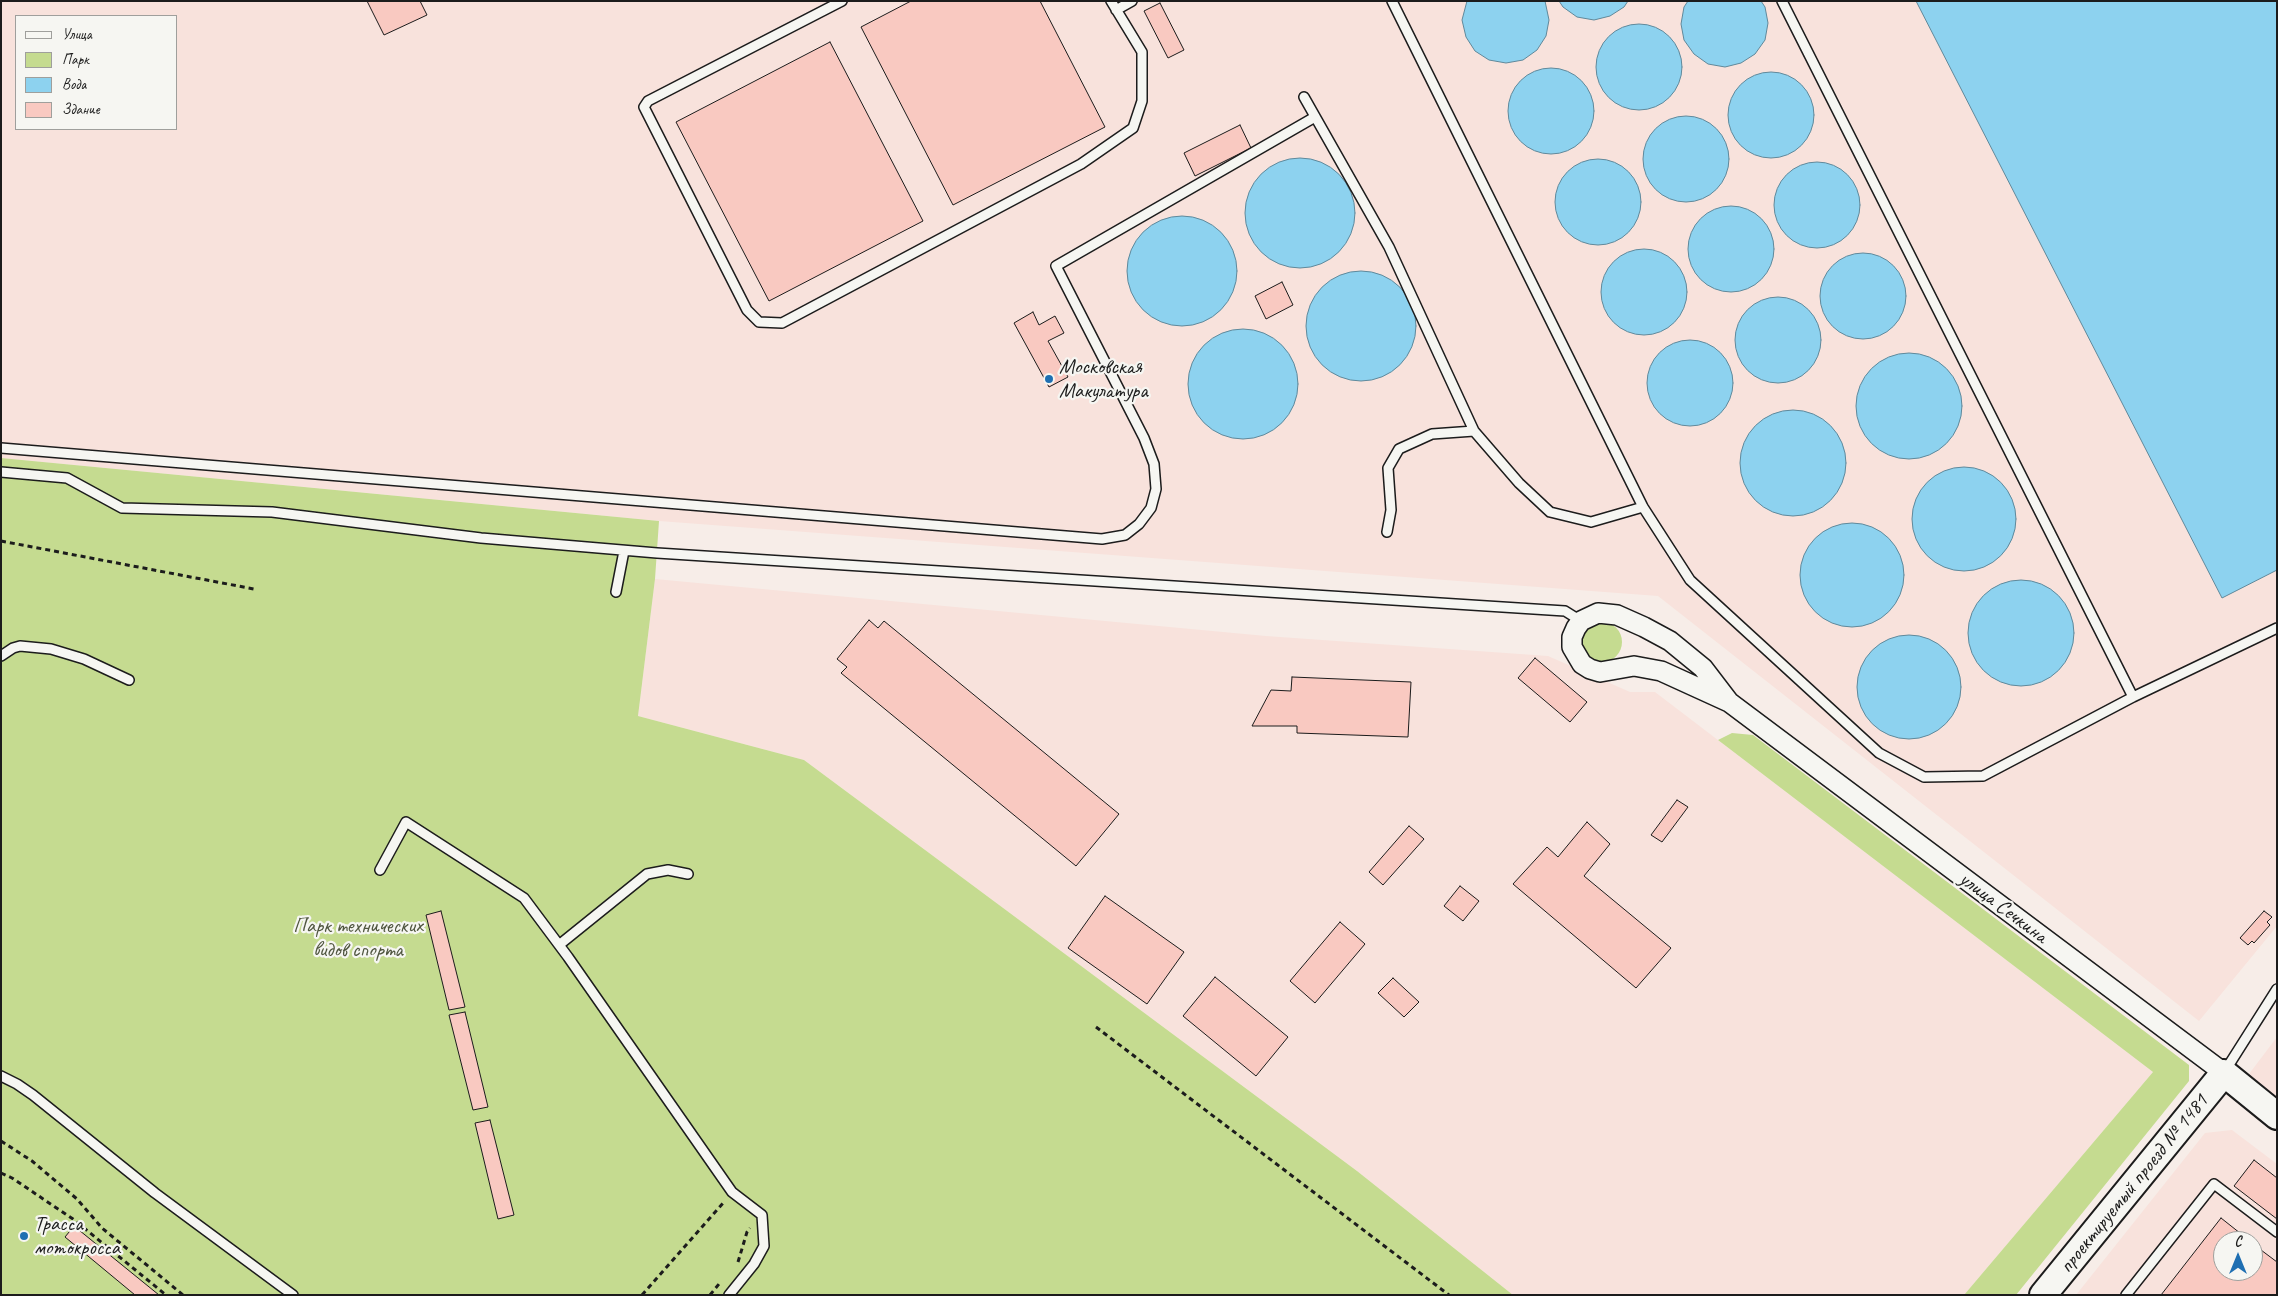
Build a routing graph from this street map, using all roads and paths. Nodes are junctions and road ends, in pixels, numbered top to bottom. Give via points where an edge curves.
1 (842, 1) edge
2 (1111, 1) edge
3 (1132, 1) edge
4 (1392, 1) edge
5 (1782, 1) edge
6 (1116, 10) junction
7 (1304, 97) dead end
8 (1315, 117) junction
9 (1474, 431) junction
10 (1, 448) edge
11 (1, 472) edge
12 (1643, 507) junction
13 (1387, 532) dead end
14 (1, 541) edge
15 (624, 551) junction
16 (254, 589) dead end
17 (616, 592) dead end
18 (1581, 620) junction
19 (2277, 628) edge
20 (1, 656) edge
21 (129, 680) dead end
22 (2133, 697) junction
23 (1729, 702) junction
24 (380, 870) dead end
25 (688, 874) dead end
26 (559, 944) junction
27 (2277, 989) edge
28 (1096, 1027) dead end
29 (2224, 1074) junction
30 (1, 1076) edge
31 (2277, 1116) edge
32 (1, 1140) edge
33 (1, 1173) edge
34 (732, 1192) junction
35 (762, 1216) junction
36 (2277, 1232) edge
37 (732, 1268) dead end
38 (721, 1282) dead end
39 (166, 1295) edge
40 (183, 1295) edge
41 (293, 1295) edge
42 (642, 1295) edge
43 (710, 1295) edge
44 (729, 1295) edge
45 (1449, 1295) edge
46 (2044, 1295) edge
47 (2126, 1295) edge

1 - 6 lane via 648,101 644,107 747,310 759,322 782,323 1081,164 1133,128 1142,101 1142,52
2 - 6 lane
3 - 6 lane
4 - 12 lane
5 - 22 lane
7 - 8 lane
8 - 9 lane via 1389,247
8 - 10 lane via 1056,266 1144,438 1154,464 1156,489 1151,508 1126,535 1092,538
9 - 12 lane via 1519,483 1550,512 1592,522
9 - 13 lane via 1432,434 1399,449 1388,468 1391,510
11 - 15 lane via 67,478 122,508 272,512 481,538
12 - 22 lane via 1690,580 1880,753 1924,777 1983,776
14 - 16 path
15 - 17 lane
15 - 18 lane via 1565,611
18 - 23 street, улица Сечкина via 1598,612 1617,615 1670,640 1703,668
18 - 23 street, улица Сечкина via 1572,637 1572,647 1579,660 1590,669 1600,672 1634,666 1662,671
19 - 22 lane
20 - 21 lane via 20,646 51,650 84,659
23 - 29 street, улица Сечкина
24 - 26 lane via 406,822 524,898
25 - 26 lane via 668,870 647,874
26 - 34 lane
27 - 29 lane
28 - 45 path
29 - 31 street, улица Сечкина
29 - 46 street, проектируемый проезд № 1481
30 - 41 lane via 33,1095 155,1193
32 - 40 path via 32,1161 76,1199 102,1228
33 - 39 path via 73,1219
34 - 35 lane
34 - 42 path
35 - 37 path via 747,1232 738,1262
35 - 44 lane via 764,1246
36 - 47 lane via 2214,1184
38 - 43 path

